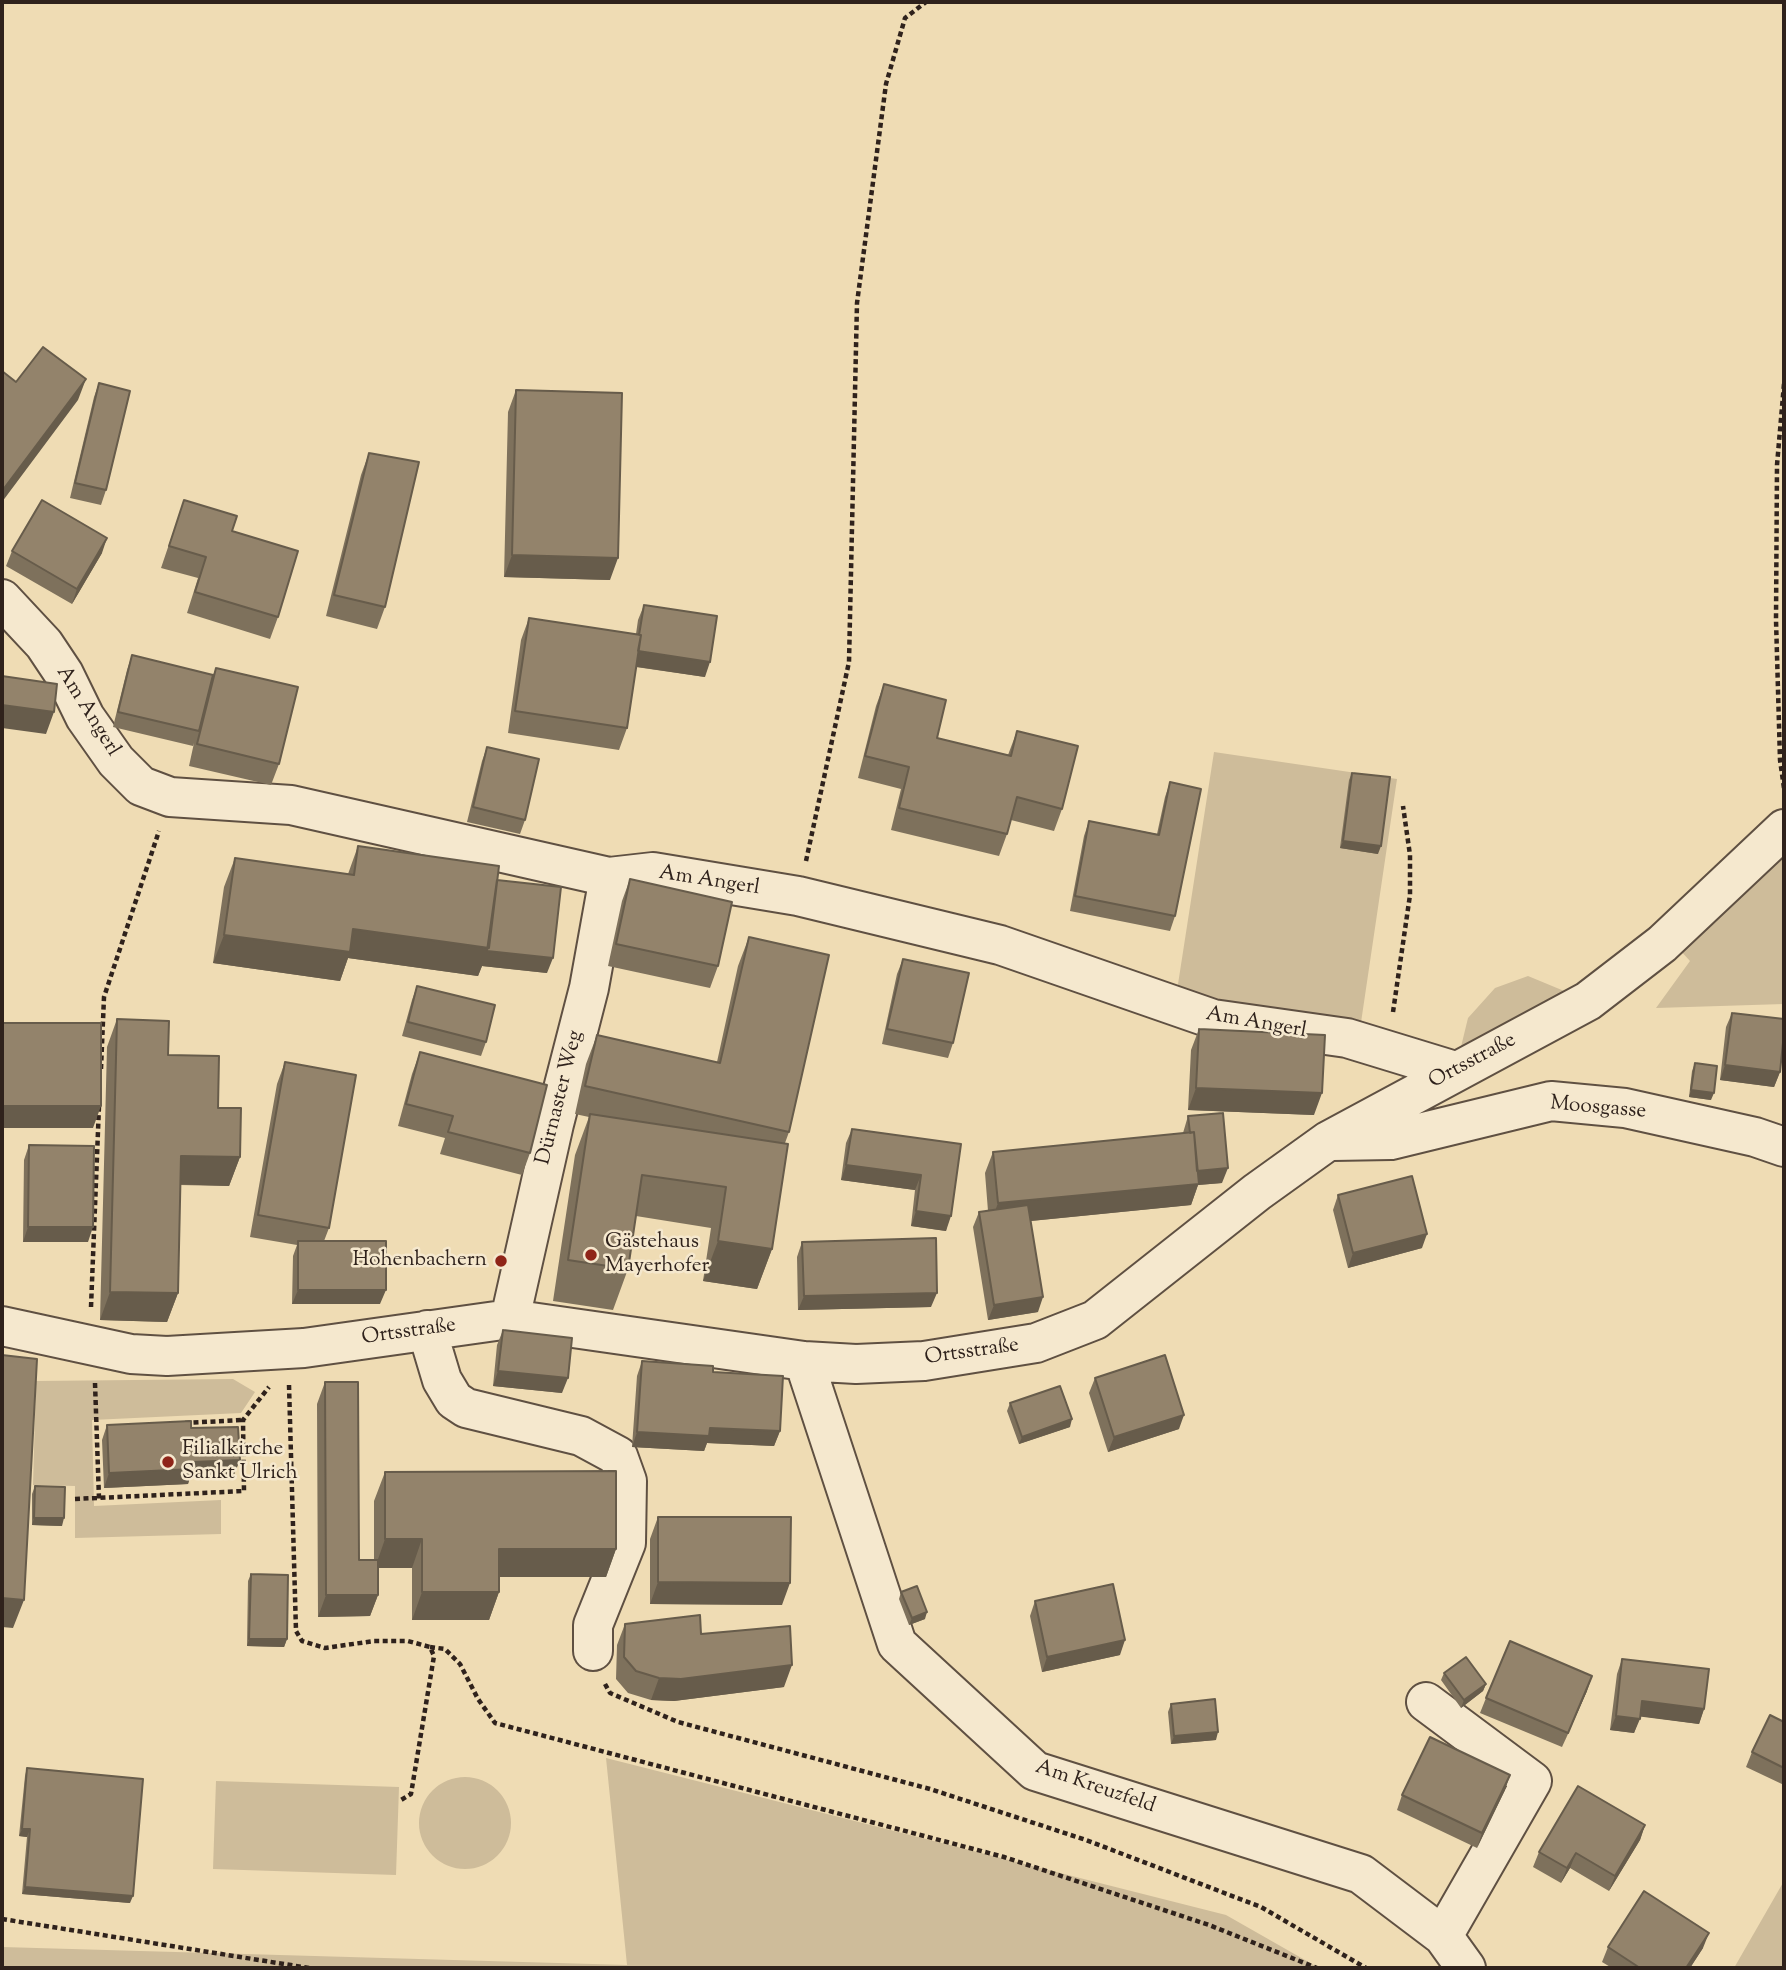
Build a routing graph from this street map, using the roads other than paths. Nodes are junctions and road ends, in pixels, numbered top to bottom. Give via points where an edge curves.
1 (2, 599) edge
2 (1784, 829) edge
3 (609, 877) junction
4 (1455, 1071) junction
5 (554, 1124) junction
6 (594, 1132) edge
7 (1328, 1141) junction
8 (1784, 1147) edge
9 (510, 1319) junction
10 (2, 1326) edge
11 (427, 1330) junction
12 (804, 1361) junction
13 (593, 1651) road end
14 (1426, 1702) dead end
15 (1443, 1936) junction
16 (1466, 1968) edge

1 - 3 street, Am Angerl via 44,644 85,717 116,761 141,786 170,797 291,805
2 - 4 street, Ortsstraße via 1662,944 1588,1002
3 - 4 street, Am Angerl via 653,872 799,896 1000,945 1213,1019 1347,1038
3 - 5 street, Dürnaster Weg via 589,988
4 - 7 street, Ortsstraße
5 - 6 street
5 - 9 street, Dürnaster Weg
7 - 8 street, Moosgasse via 1391,1140 1551,1101 1625,1108
7 - 12 street, Ortsstraße via 1256,1192 1118,1304 1071,1332 1036,1343 924,1361
9 - 11 street, Ortsstraße
9 - 12 street, Ortsstraße
10 - 11 street, Ortsstraße via 131,1354 167,1356 283,1349
11 - 13 street via 442,1380 454,1400 466,1408 582,1436 618,1456 627,1481 626,1543 593,1625
12 - 15 street, Am Kreuzfeld via 897,1644 1035,1772 1361,1874
14 - 15 street via 1532,1780
15 - 16 street, Am Kreuzfeld

